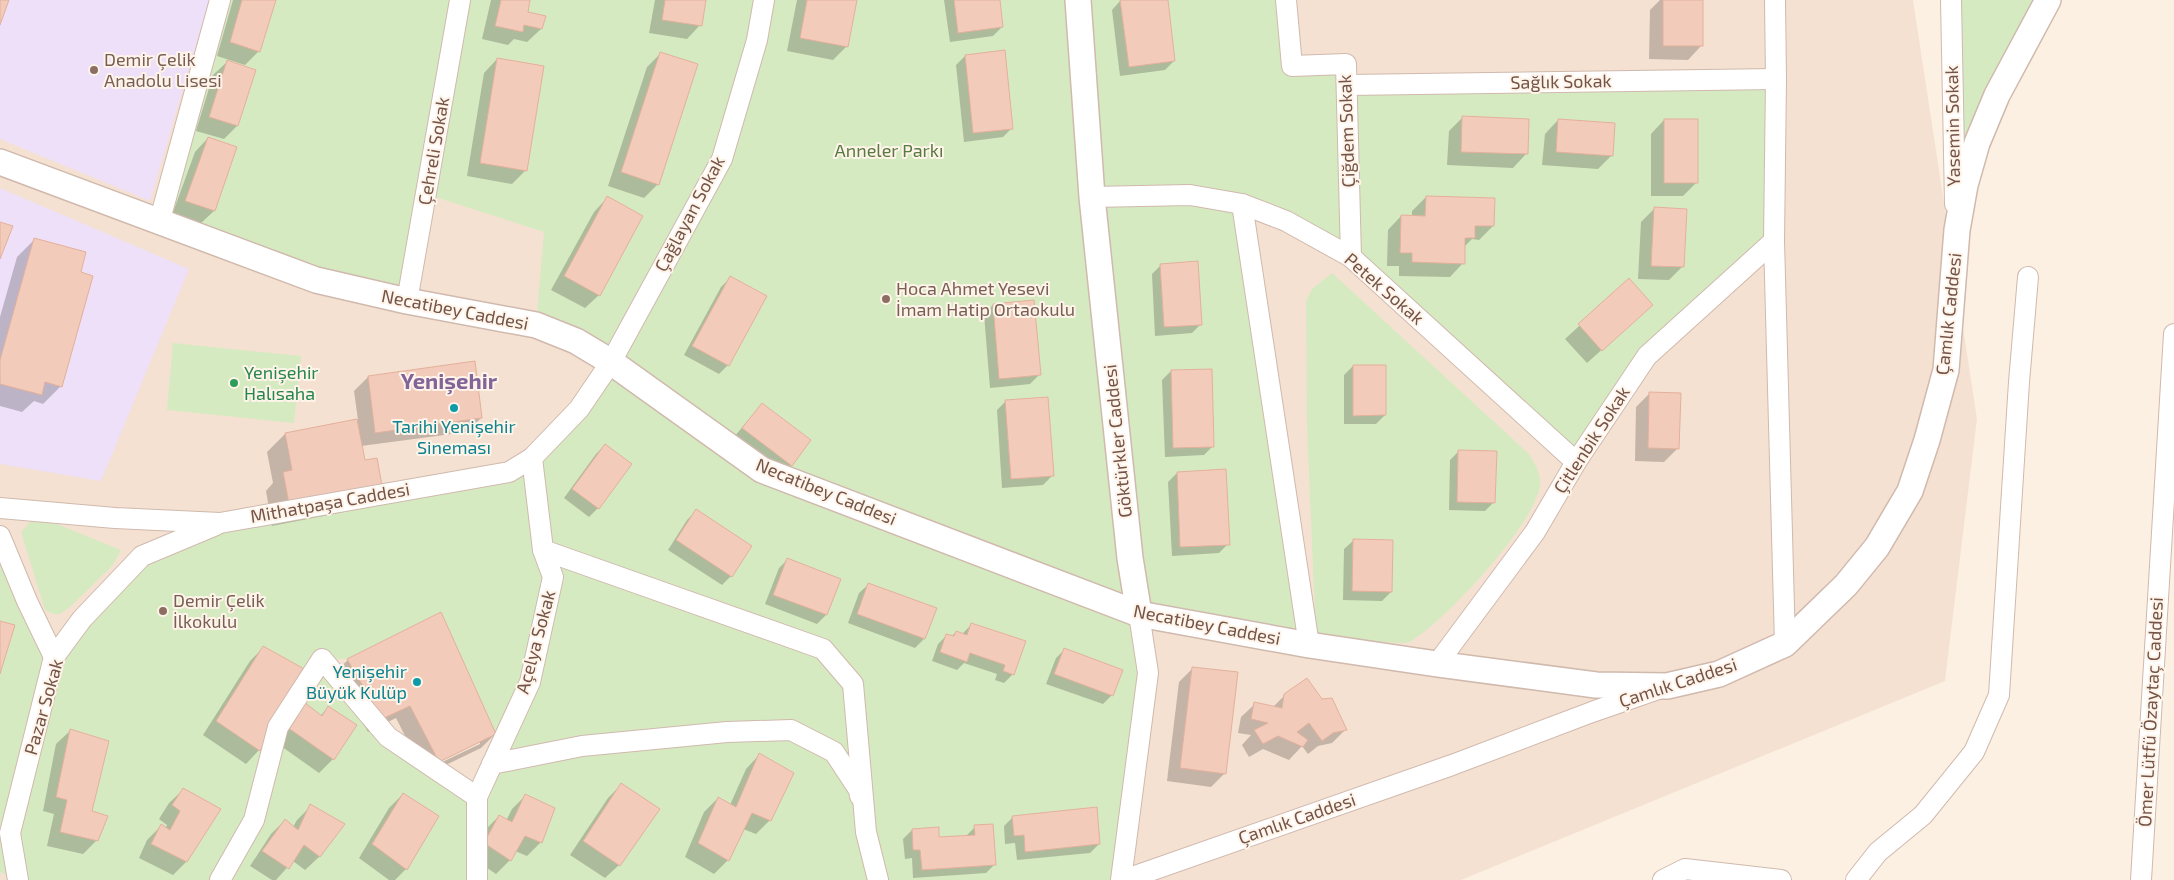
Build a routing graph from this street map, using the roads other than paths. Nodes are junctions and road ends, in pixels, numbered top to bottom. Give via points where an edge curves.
1 (220, 0) edge
2 (460, 0) edge
3 (764, 0) edge
4 (1078, 0) edge
5 (1286, 0) edge
6 (1775, 0) edge
7 (1951, 0) edge
8 (2048, 0) edge
9 (1776, 79) junction
10 (1346, 85) junction
11 (0, 162) edge
12 (1092, 198) junction
13 (1242, 204) junction
14 (159, 223) junction
15 (1774, 241) junction
16 (1956, 251) junction
17 (1351, 257) junction
18 (2028, 278) dead end
19 (407, 301) junction
20 (2174, 334) edge
21 (611, 362) junction
22 (532, 458) junction
23 (1576, 462) junction
24 (0, 508) edge
25 (220, 523) junction
26 (0, 536) edge
27 (543, 550) junction
28 (1139, 614) junction
29 (1785, 644) junction
30 (1309, 645) junction
31 (54, 657) junction
32 (1437, 664) junction
33 (1667, 686) junction
34 (492, 764) junction
35 (477, 797) junction
36 (866, 832) junction
37 (0, 872) edge
38 (18, 880) edge
39 (220, 880) edge
40 (477, 880) edge
41 (878, 880) edge
42 (1122, 880) edge
43 (1663, 880) edge
44 (1780, 880) edge
45 (1856, 880) edge
46 (2141, 880) edge

1 - 14 street
2 - 19 street, Çehreli Sokak
3 - 21 street, Çağlayan Sokak via 757,40 722,159
4 - 12 street, Göktürkler Caddesi
5 - 10 street, Çiğdem Sokak via 1292,66 1346,64
6 - 9 street
7 - 16 street, Yasemin Sokak
8 - 16 street, Çamlık Caddesi via 1997,95 1977,142 1965,185
9 - 10 street, Sağlık Sokak
9 - 15 street
10 - 17 street, Çiğdem Sokak
11 - 14 street, Necatibey Caddesi
12 - 13 street, Petek Sokak via 1190,195
12 - 28 street, Göktürkler Caddesi via 1129,548
13 - 17 street, Petek Sokak via 1286,221
13 - 30 street
14 - 19 street, Necatibey Caddesi via 316,280
15 - 23 street, Çitlenbik Sokak via 1648,356
15 - 29 street
16 - 29 street, Çamlık Caddesi via 1946,370 1910,491 1878,547 1846,585
17 - 23 street, Petek Sokak
18 - 45 street via 1999,695 1974,752 1923,815 1878,852
19 - 21 street, Necatibey Caddesi via 536,325 576,341
20 - 46 street, Ömer Lütfü Özaytaç Caddesi
21 - 22 street, Mithatpaşa Caddesi via 579,409
21 - 28 street, Necatibey Caddesi via 762,470
22 - 25 street, Mithatpaşa Caddesi via 509,472
22 - 27 street, Açelya Sokak
23 - 32 street, Çitlenbik Sokak via 1535,532
24 - 25 street, Mithatpaşa Caddesi
25 - 31 street, Pazar Sokak via 142,556 82,618
26 - 31 street
27 - 34 street, Açelya Sokak via 553,577 530,682
27 - 36 street via 823,649 853,684
28 - 30 street, Necatibey Caddesi
28 - 42 street, Göktürkler Caddesi via 1148,673
29 - 33 street, Çamlık Caddesi via 1719,674
30 - 32 street, Necatibey Caddesi
31 - 38 street, Pazar Sokak via 10,833
32 - 33 street, Necatibey Caddesi via 1596,685
33 - 42 street, Çamlık Caddesi
34 - 35 street, Açelya Sokak
34 - 36 street via 582,746 727,732 791,730 834,752 859,790
35 - 39 street via 388,738 322,659 278,727 254,820
35 - 40 street, Açelya Sokak
36 - 41 street
37 - 38 street
43 - 44 street via 1685,868

